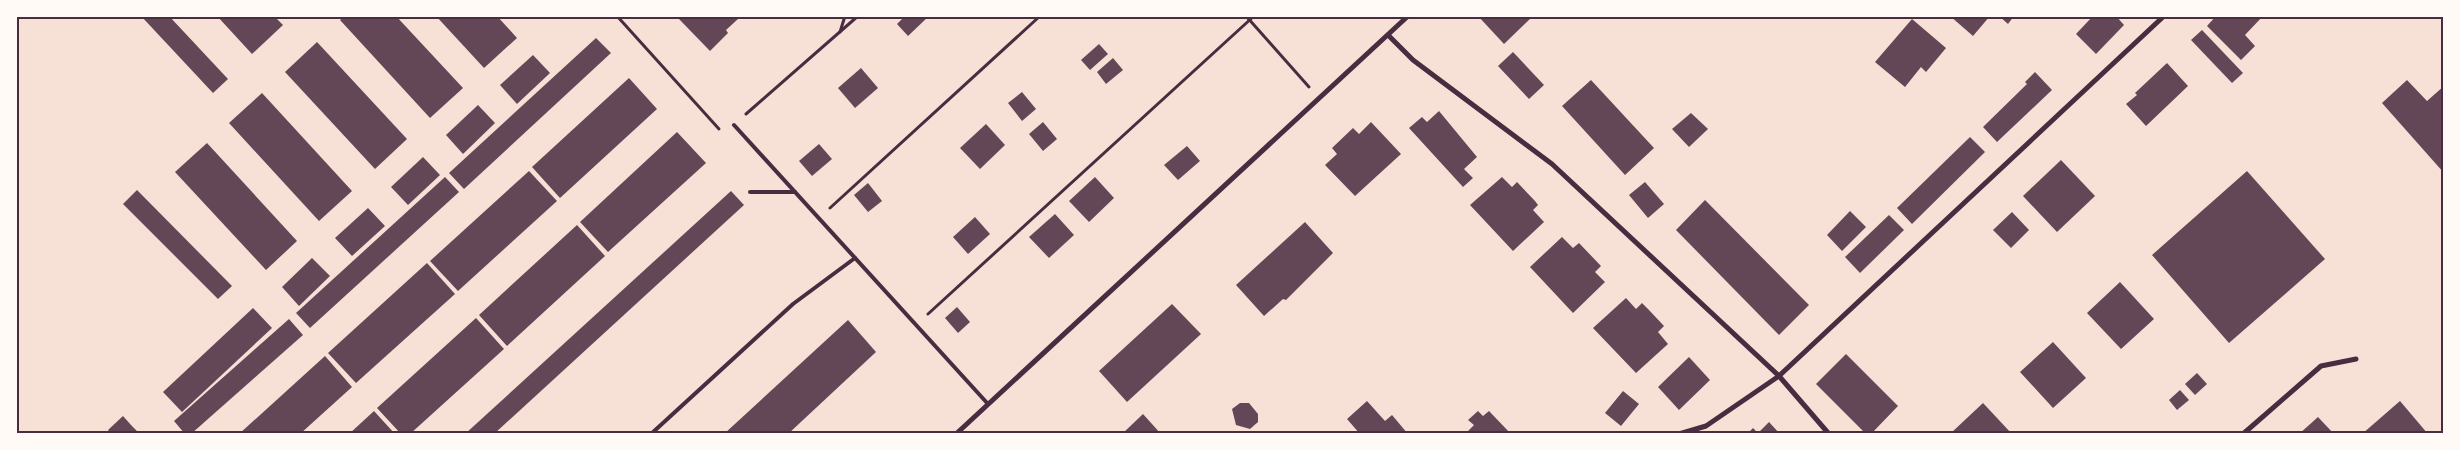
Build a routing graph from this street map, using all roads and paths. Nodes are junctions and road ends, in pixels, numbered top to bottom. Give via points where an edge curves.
1 (617, 16) edge
2 (845, 16) edge
3 (858, 16) edge
4 (1040, 16) edge
5 (1246, 16) edge
6 (1254, 16) edge
7 (1408, 16) edge
8 (2164, 16) edge
9 (1250, 20) junction
10 (840, 33) junction
11 (1388, 35) junction
12 (1319, 99) junction
13 (734, 125) junction
14 (750, 192) dead end
15 (794, 192) junction
16 (819, 218) junction
17 (855, 258) junction
18 (916, 325) junction
19 (2356, 359) dead end
20 (1779, 376) junction
21 (988, 404) junction
22 (650, 434) edge
23 (956, 434) edge
24 (1679, 434) edge
25 (1829, 434) edge
26 (2243, 434) edge

1 - 13 path via 723,134
2 - 10 path
3 - 10 path
4 - 16 path
5 - 9 path
6 - 9 path
7 - 11 street
8 - 20 street
9 - 12 path
9 - 18 path
10 - 13 path
11 - 12 street
11 - 20 street via 1413,60 1552,164
12 - 21 street
13 - 15 lane
14 - 15 lane
15 - 16 lane
16 - 17 lane
17 - 18 lane
17 - 22 lane via 793,304
18 - 21 lane
19 - 26 street via 2321,366
20 - 24 street via 1706,426
20 - 25 street
21 - 23 street

